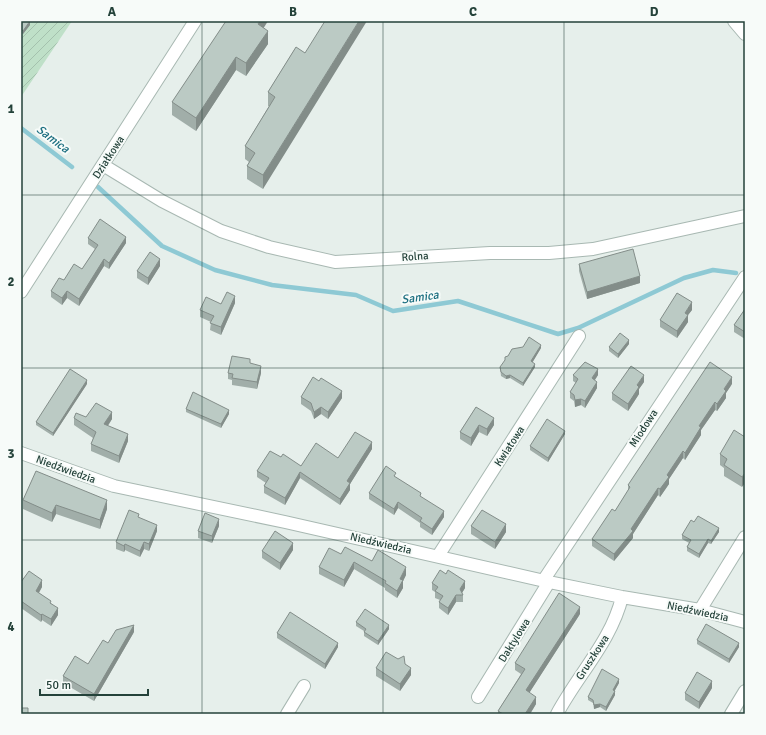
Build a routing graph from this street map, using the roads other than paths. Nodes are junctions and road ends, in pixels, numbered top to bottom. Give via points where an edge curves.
1 (195, 21) edge
2 (734, 21) edge
3 (745, 34) edge
4 (104, 165) junction
5 (745, 216) edge
6 (745, 277) edge
7 (21, 292) edge
8 (579, 336) dead end
9 (21, 453) edge
10 (745, 537) edge
11 (438, 556) junction
12 (546, 581) junction
13 (622, 597) junction
14 (700, 610) junction
15 (745, 622) edge
16 (304, 686) dead end
17 (745, 691) edge
18 (478, 697) dead end
19 (287, 714) edge
20 (556, 714) edge
21 (731, 714) edge

1 - 4 street, Działkowa
2 - 3 street
4 - 5 street, Rolna via 162,201 221,232 269,247 334,262 490,252 550,253 593,249
4 - 7 street, Działkowa
6 - 12 street, Miodowa
8 - 11 street, Kwiatowa
9 - 11 street, Niedźwiedzia via 114,486
10 - 14 street
11 - 12 street, Niedźwiedzia
12 - 13 street, Niedźwiedzia
12 - 18 street, Daktylowa
13 - 14 street, Niedźwiedzia
13 - 20 street, Gruszkowa via 619,611 606,635
14 - 15 street, Niedźwiedzia
16 - 19 street
17 - 21 street

